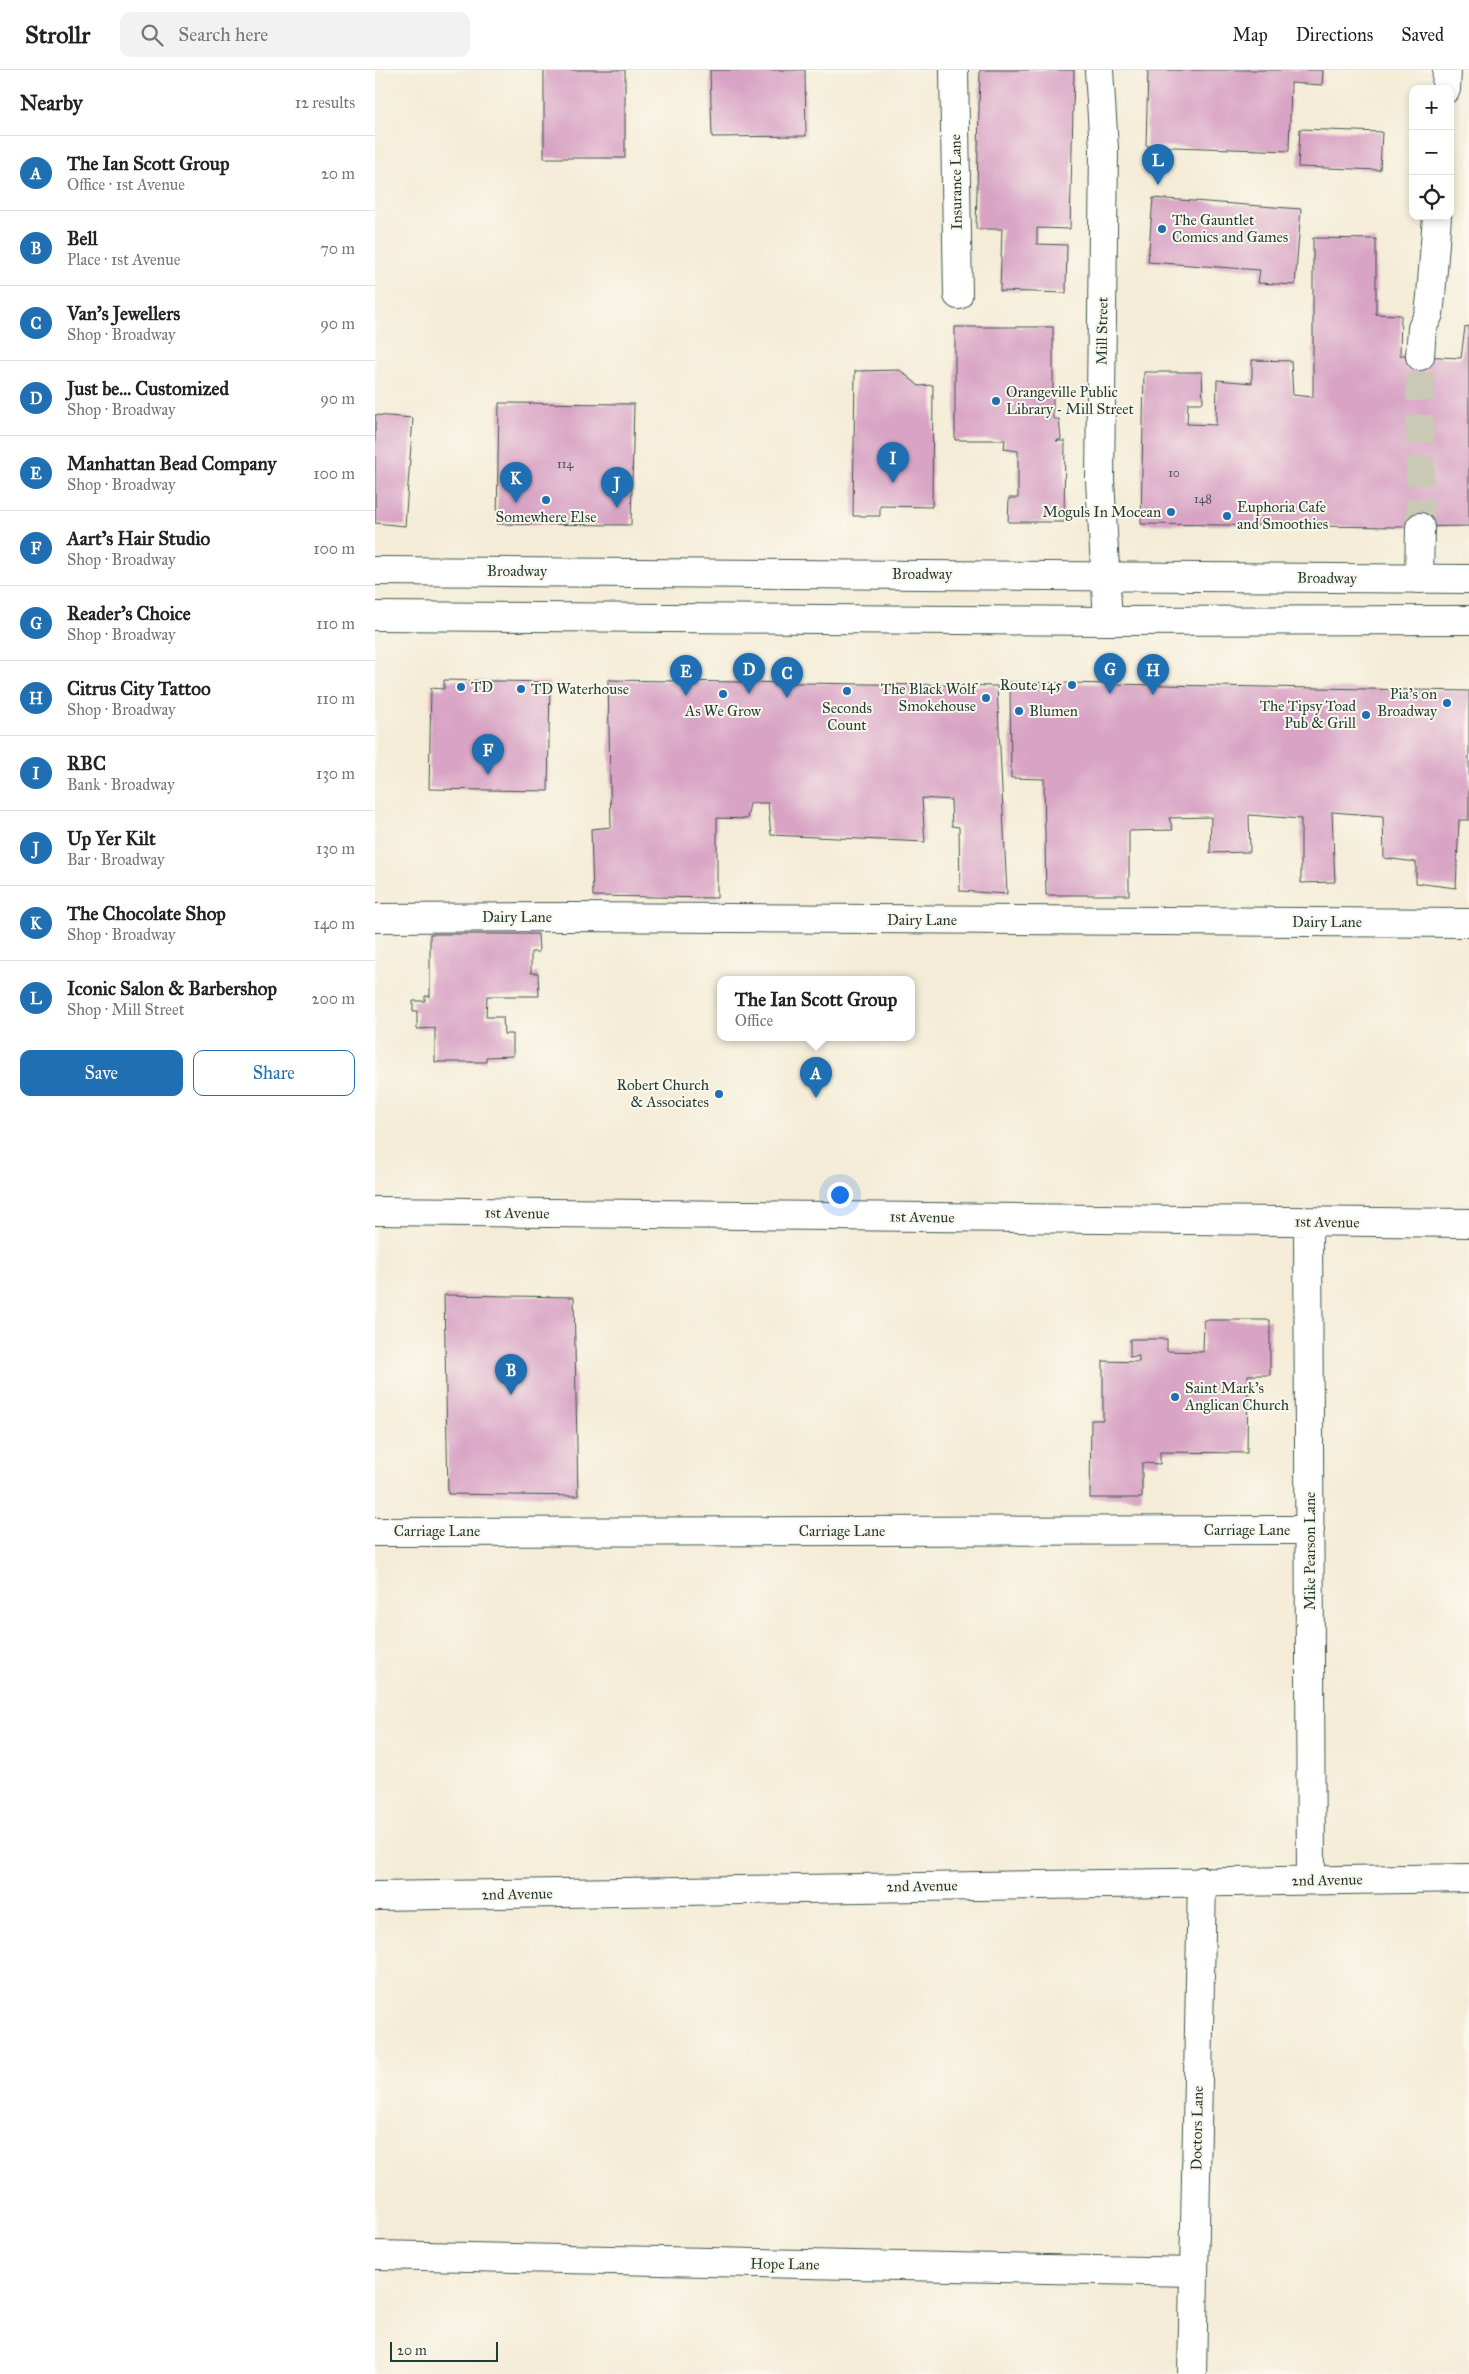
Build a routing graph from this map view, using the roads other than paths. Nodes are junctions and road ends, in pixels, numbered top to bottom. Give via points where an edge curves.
1 (954, 70) edge
2 (1099, 70) edge
3 (1447, 70) edge
4 (1446, 85) edge
5 (1437, 220) edge
6 (958, 295) dead end
7 (1420, 356) tunnel mouth
8 (1420, 527) tunnel mouth
9 (375, 570) edge
10 (1107, 575) junction
11 (1419, 579) junction
12 (1469, 579) edge
13 (375, 616) edge
14 (1469, 620) edge
15 (1108, 621) junction
16 (375, 918) edge
17 (1469, 923) edge
18 (375, 1211) edge
19 (1309, 1222) junction
20 (1469, 1223) edge
21 (1310, 1530) junction
22 (375, 1532) edge
23 (1469, 1878) edge
24 (1311, 1880) junction
25 (1202, 1881) junction
26 (375, 1896) edge
27 (375, 2255) edge
28 (1194, 2272) junction
29 (1192, 2374) edge

1 - 6 street, Insurance Lane
2 - 10 street, Mill Street via 1104,149 1100,480
3 - 4 street
5 - 7 street via 1429,314 1422,328
8 - 11 street
9 - 10 street, Broadway
10 - 11 street, Broadway
10 - 15 street, Mill Street
11 - 12 street, Broadway
13 - 15 street
14 - 15 street
16 - 17 street, Dairy Lane
18 - 19 street, 1st Avenue
19 - 20 street, 1st Avenue
19 - 21 street, Mike Pearson Lane
21 - 22 street, Carriage Lane
21 - 24 street, Mike Pearson Lane
23 - 24 street, 2nd Avenue
24 - 25 street, 2nd Avenue
25 - 26 street, 2nd Avenue
25 - 28 street, Doctors Lane
27 - 28 street, Hope Lane
28 - 29 street, Doctors Lane

